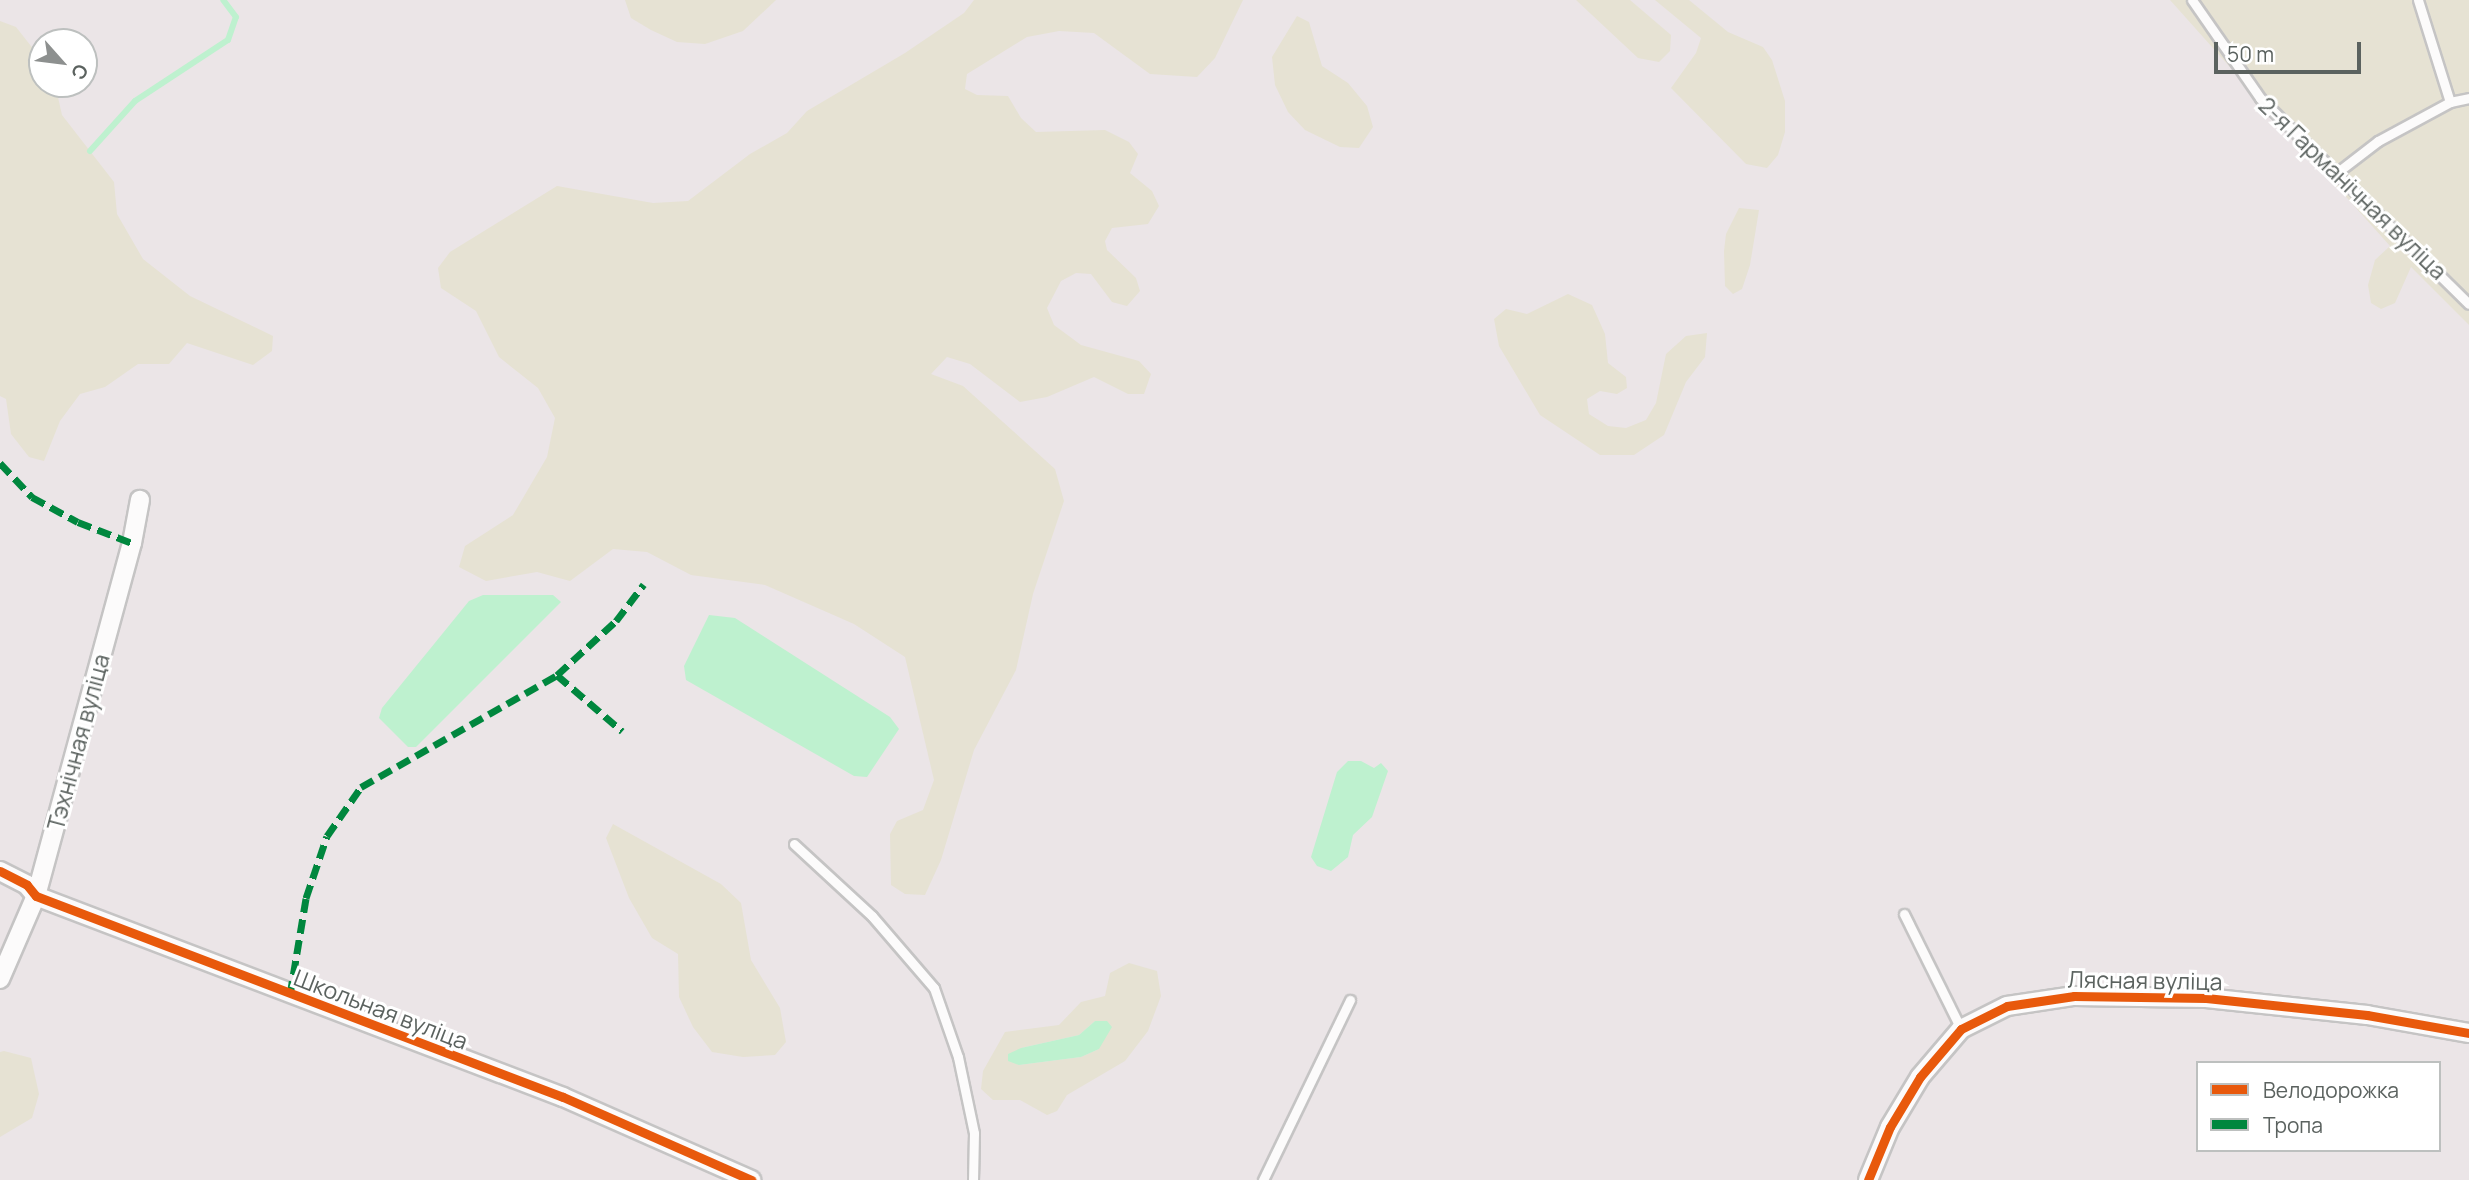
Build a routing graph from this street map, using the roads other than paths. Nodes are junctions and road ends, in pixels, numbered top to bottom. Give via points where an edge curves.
1 (2192, 0) edge
2 (2417, 0) edge
3 (2469, 98) edge
4 (2450, 102) junction
5 (2339, 171) junction
6 (2466, 295) edge
7 (2469, 304) edge
8 (140, 500) dead end
9 (794, 844) dead end
10 (0, 871) edge
11 (36, 896) junction
12 (1904, 914) dead end
13 (0, 979) edge
14 (1350, 1000) dead end
15 (1961, 1029) junction
16 (2469, 1033) edge
17 (751, 1180) edge
18 (973, 1180) edge
19 (1263, 1180) edge
20 (1868, 1180) edge

1 - 5 lane, 2-я Гарманічная вуліца via 2260,98
2 - 4 lane
3 - 4 lane
4 - 5 lane via 2378,141
5 - 6 lane, 2-я Гарманічная вуліца
6 - 7 lane, 2-я Гарманічная вуліца
8 - 11 street, Тэхнічная вуліца
9 - 18 lane via 872,916 934,988 958,1057 974,1133
10 - 11 street, Школьная вуліца via 27,885
11 - 13 street, Тэхнічная вуліца
11 - 17 street, Школьная вуліца via 563,1097
12 - 15 lane
14 - 19 lane
15 - 16 street, Лясная вуліца via 2007,1006 2074,996 2206,998 2367,1015
15 - 20 street, Лясная вуліца via 1920,1077 1890,1127

